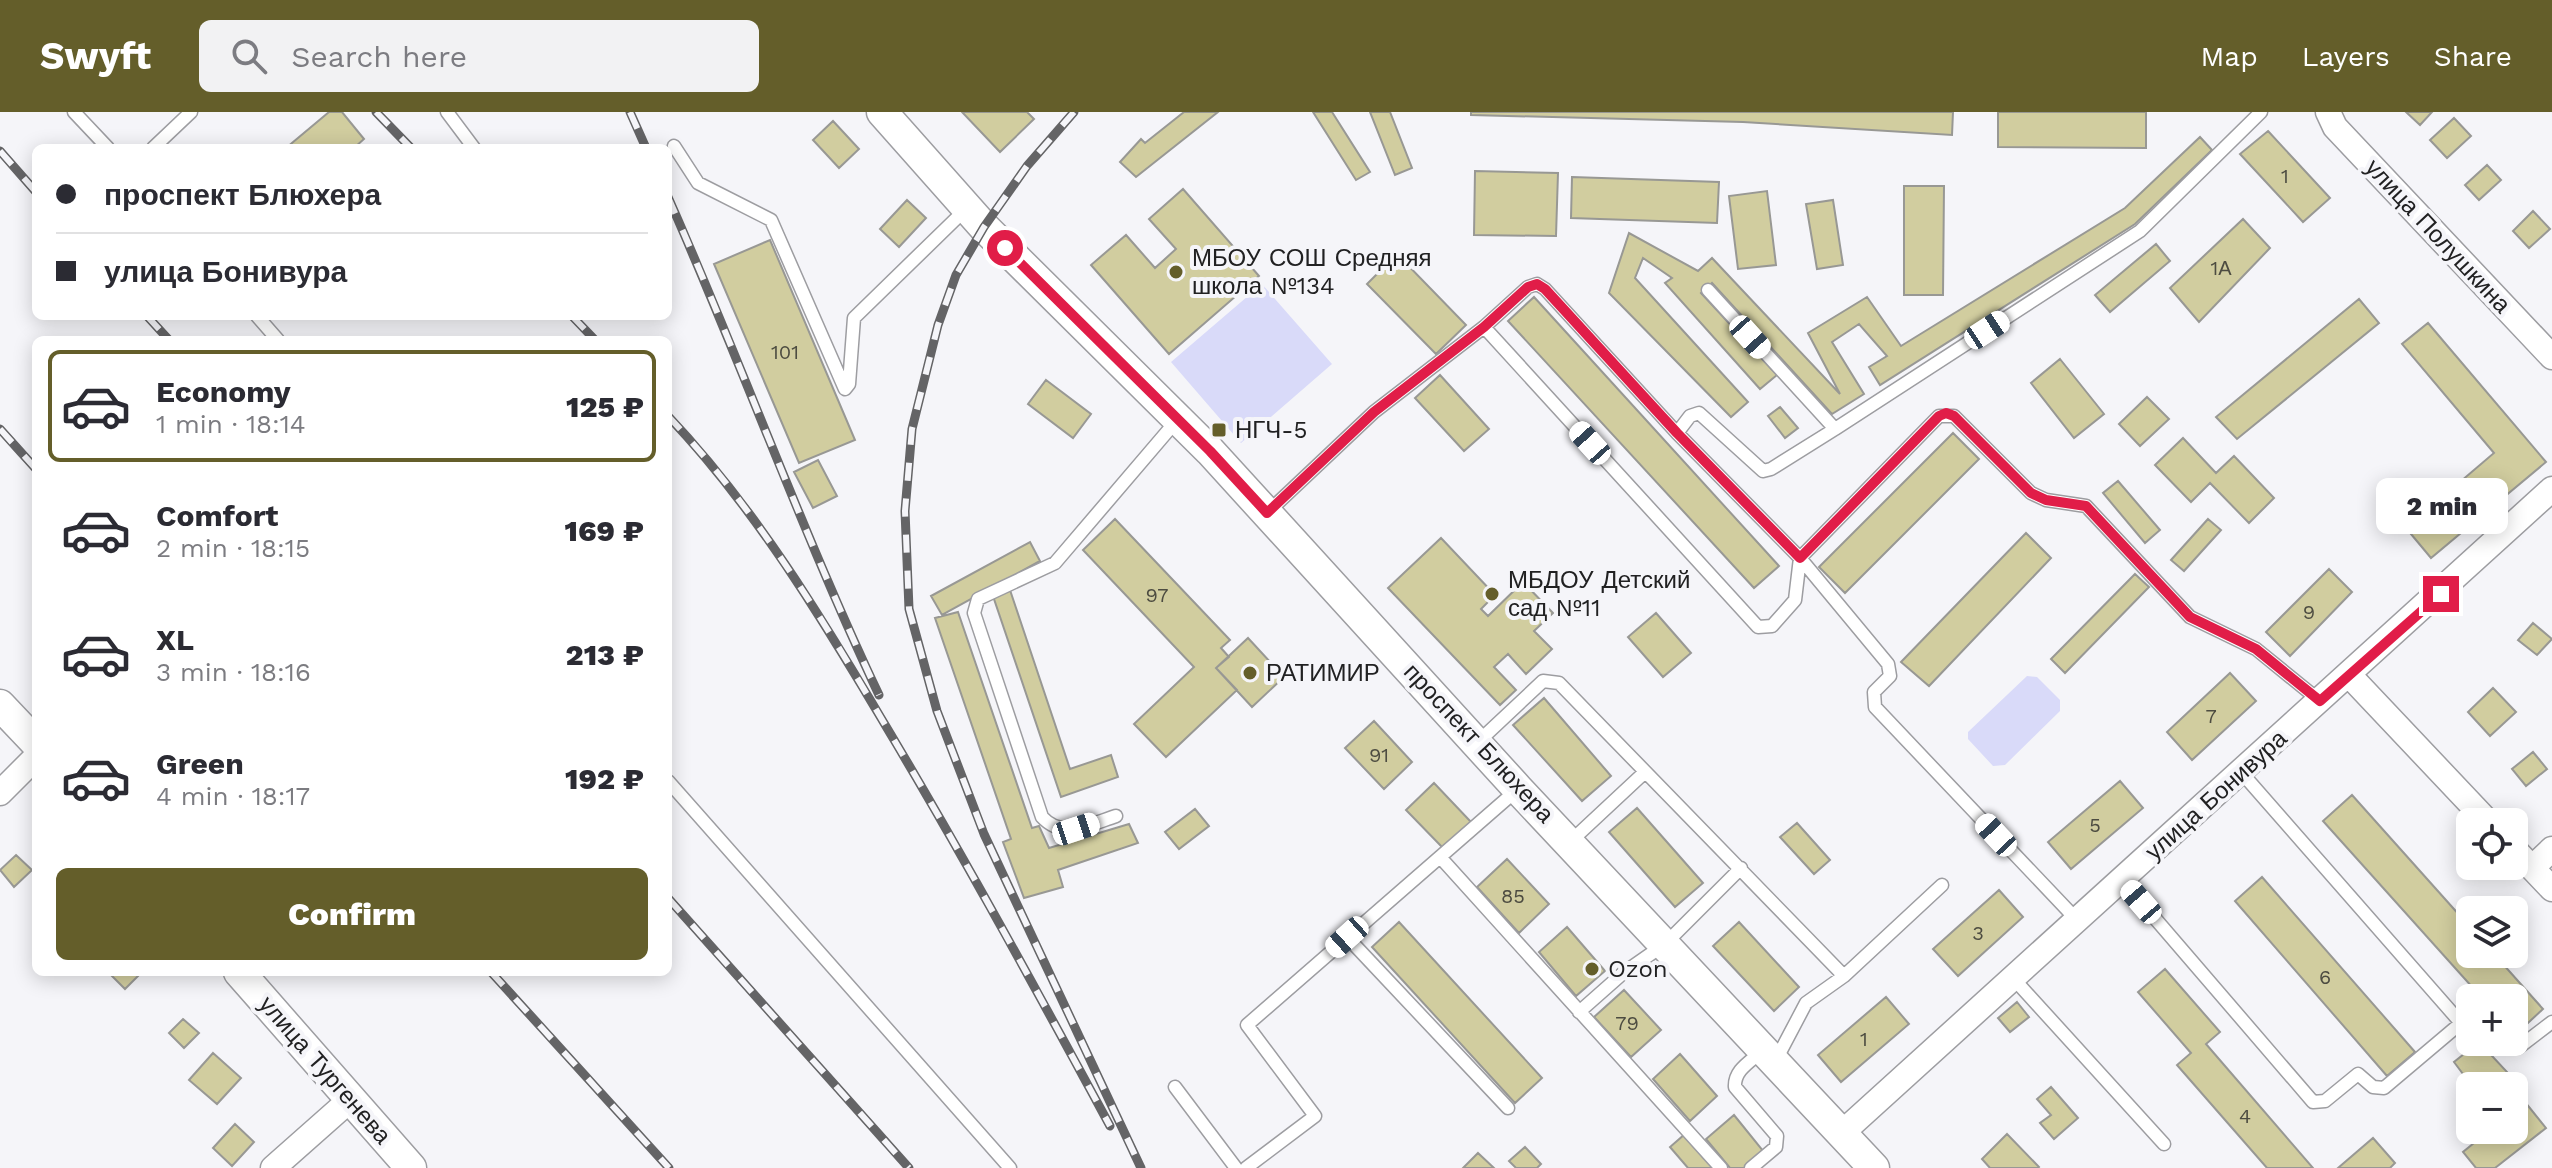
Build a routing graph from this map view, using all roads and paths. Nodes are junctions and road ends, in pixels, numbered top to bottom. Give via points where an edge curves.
1 (74, 112) edge
2 (191, 112) edge
3 (447, 112) edge
4 (2261, 112) edge
5 (2328, 112) edge
6 (891, 115) edge
7 (104, 144) edge
8 (157, 144) edge
9 (471, 144) edge
10 (674, 146) dead end
11 (967, 208) junction
12 (1708, 290) dead end
13 (260, 320) edge
14 (1484, 327) junction
15 (274, 336) edge
16 (2552, 357) edge
17 (1178, 419) junction
18 (1835, 429) junction
19 (1677, 433) junction
20 (2552, 489) edge
21 (1267, 513) junction
22 (1800, 558) junction
23 (2350, 676) junction
24 (2320, 701) junction
25 (0, 705) edge
26 (32, 739) edge
27 (1478, 742) junction
28 (32, 761) edge
29 (1645, 772) junction
30 (2241, 772) junction
31 (672, 786) edge
32 (1518, 789) junction
33 (0, 793) edge
34 (2475, 808) edge
35 (1116, 816) dead end
36 (1571, 841) junction
37 (2552, 849) edge
38 (1440, 857) junction
39 (2528, 864) edge
40 (1741, 868) junction
41 (2532, 868) junction
42 (2122, 880) junction
43 (1942, 885) dead end
44 (2552, 889) edge
45 (2077, 920) junction
46 (1347, 937) junction
47 (1665, 944) junction
48 (243, 976) edge
49 (1844, 976) junction
50 (2013, 978) junction
51 (2456, 1011) edge
52 (1579, 1012) junction
53 (2552, 1022) edge
54 (2456, 1030) edge
55 (2528, 1040) edge
56 (1770, 1054) junction
57 (1175, 1087) dead end
58 (351, 1099) junction
59 (1508, 1108) dead end
60 (1843, 1132) junction
61 (2164, 1144) dead end
62 (273, 1168) edge
63 (411, 1168) edge
64 (1010, 1168) edge
65 (1236, 1168) edge
66 (1246, 1168) edge
67 (1721, 1168) edge
68 (1751, 1168) edge
69 (1873, 1168) edge

1 - 7 lane
2 - 8 lane
3 - 9 lane
4 - 18 lane via 2140,231
5 - 16 street, улица Полушкина via 2335,127
6 - 11 street, проспект Блюхера
10 - 11 lane via 698,183 771,220 845,389 854,318
11 - 17 street, проспект Блюхера
12 - 18 lane
13 - 15 lane
14 - 19 lane via 1537,284
14 - 21 lane via 1374,412
14 - 22 lane via 1758,627 1772,626 1795,600
17 - 21 street, проспект Блюхера
17 - 35 lane via 1055,563 978,599 974,613 1042,817 1066,830
18 - 19 lane via 1763,471 1699,413
19 - 22 lane
20 - 23 street, улица Бонивура
21 - 27 street, проспект Блюхера
22 - 24 lane via 1946,413 2031,493 2086,506 2190,617 2256,649
22 - 45 lane via 1888,664 1890,676 1874,692 1875,707
23 - 24 street, улица Бонивура
23 - 34 street
24 - 30 street, улица Бонивура
25 - 26 street
27 - 29 lane via 1550,680 1559,683
27 - 32 street, проспект Блюхера
28 - 33 street
29 - 36 lane
29 - 40 lane
30 - 42 street, улица Бонивура
30 - 51 lane
31 - 64 lane
32 - 36 street, проспект Блюхера
32 - 38 lane
36 - 47 street, проспект Блюхера
37 - 41 street
38 - 46 lane
38 - 52 lane
39 - 41 street
40 - 47 lane
40 - 49 lane
41 - 44 street
42 - 45 street, улица Бонивура
42 - 54 lane via 2313,1102 2325,1101 2358,1074 2373,1087 2384,1088
43 - 49 lane
45 - 50 street, улица Бонивура
46 - 59 lane
46 - 66 lane via 1247,1025 1315,1116
47 - 52 lane
47 - 56 street, проспект Блюхера
48 - 58 street, улица Тургенева
49 - 56 lane via 1806,1003
50 - 60 street, улица Бонивура
50 - 61 lane
52 - 67 lane
53 - 55 lane
56 - 60 street, проспект Блюхера
56 - 68 lane via 1736,1074 1734,1082 1777,1136 1776,1147
57 - 65 lane
58 - 62 street
58 - 63 street, улица Тургенева
60 - 69 street, проспект Блюхера

